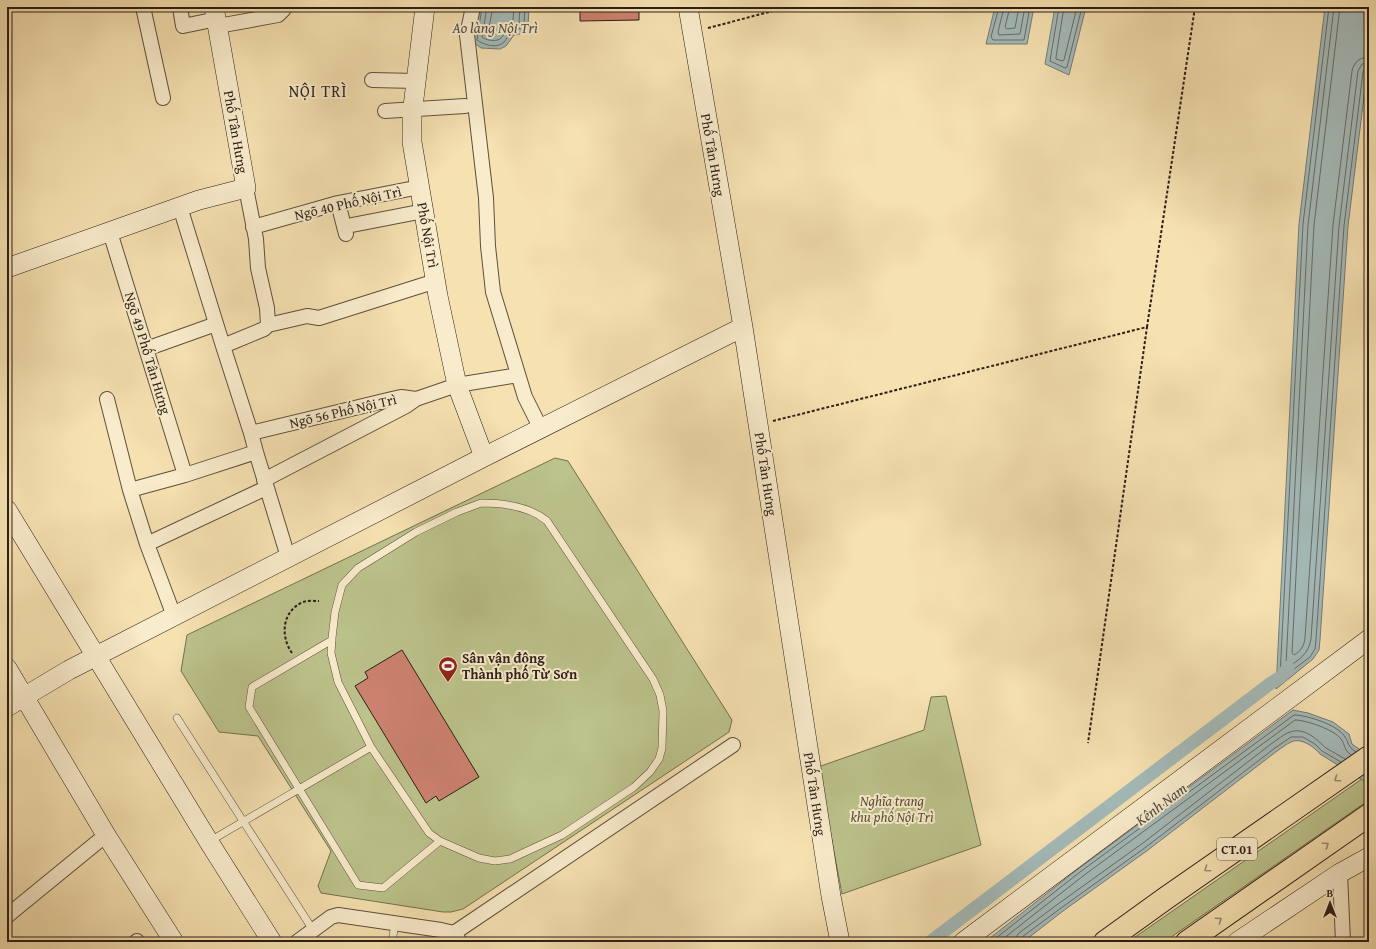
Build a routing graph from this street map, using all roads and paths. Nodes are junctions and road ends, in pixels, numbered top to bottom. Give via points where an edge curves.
1 (143, 7) edge
2 (180, 7) edge
3 (425, 7) edge
4 (473, 7) edge
5 (688, 7) edge
6 (788, 7) edge
7 (1195, 7) edge
8 (284, 9) dead end
9 (216, 18) edge
10 (692, 32) junction
11 (372, 80) dead end
12 (416, 81) junction
13 (163, 98) dead end
14 (465, 106) dead end
15 (413, 110) junction
16 (385, 111) dead end
17 (420, 187) junction
18 (246, 188) junction
19 (338, 203) junction
20 (180, 207) junction
21 (424, 211) junction
22 (253, 227) junction
23 (110, 232) junction
24 (7, 268) edge
25 (436, 282) junction
26 (216, 324) junction
27 (268, 325) junction
28 (743, 327) junction
29 (1147, 327) junction
30 (223, 346) junction
31 (146, 349) junction
32 (518, 375) junction
33 (457, 385) junction
34 (107, 399) dead end
35 (416, 399) junction
36 (758, 425) junction
37 (541, 429) junction
38 (251, 433) junction
39 (256, 452) junction
40 (484, 457) junction
41 (185, 475) junction
42 (265, 484) junction
43 (130, 490) junction
44 (7, 510) edge
45 (147, 544) junction
46 (288, 557) junction
47 (319, 601) dead end
48 (174, 616) junction
49 (1369, 639) edge
50 (332, 640) junction
51 (292, 653) dead end
52 (96, 656) junction
53 (7, 668) edge
54 (23, 697) junction
55 (7, 707) edge
56 (177, 718) dead end
57 (1088, 743) dead end
58 (733, 745) dead end
59 (371, 748) junction
60 (1369, 756) edge
61 (299, 789) junction
62 (1369, 815) edge
63 (244, 822) junction
64 (106, 835) junction
65 (440, 840) junction
66 (209, 842) junction
67 (1369, 857) edge
68 (1340, 873) junction
69 (7, 916) edge
70 (395, 924) junction
71 (313, 930) junction
72 (457, 938) edge
73 (174, 942) edge
74 (272, 942) edge
75 (297, 942) edge
76 (392, 942) edge
77 (840, 942) edge
78 (963, 942) edge
79 (1105, 942) edge
80 (1187, 942) edge
81 (1237, 942) edge
82 (1343, 942) edge

1 - 13 street
2 - 9 street via 184,26
3 - 12 street, Phố Nội Trì
4 - 32 street via 467,35 486,198 493,292
5 - 10 street, Phố Tân Hưng
6 - 10 path
7 - 29 path
8 - 9 street via 278,15
9 - 18 street, Phố Tân Hưng
10 - 28 street, Phố Tân Hưng
11 - 12 street
12 - 15 street, Phố Nội Trì
14 - 15 street
15 - 16 street
15 - 17 street, Phố Nội Trì via 412,142
17 - 19 street, Ngõ 40 Phố Nội Trì
17 - 21 street, Phố Nội Trì
18 - 20 street, Phố Tân Hưng
18 - 22 street
19 - 21 street via 349,229
19 - 22 street, Ngõ 40 Phố Nội Trì
20 - 23 street, Phố Tân Hưng
20 - 26 street
21 - 25 street, Phố Nội Trì
22 - 27 street
23 - 24 street, Phố Tân Hưng
23 - 31 street, Ngõ 49 Phố Tân Hưng
25 - 27 street via 319,318 307,316
25 - 33 street, Phố Nội Trì
26 - 30 street
26 - 31 street
27 - 30 street via 264,330
28 - 36 street, Phố Tân Hưng
28 - 37 street
29 - 36 path
29 - 57 path
30 - 38 street
31 - 41 street, Ngõ 49 Phố Tân Hưng
32 - 33 street, Ngõ 56 Phố Nội Trì
32 - 37 street via 525,397
33 - 35 street, Ngõ 56 Phố Nội Trì
33 - 40 street, Phố Nội Trì
34 - 43 street
35 - 38 street, Ngõ 56 Phố Nội Trì via 401,397
35 - 42 street
36 - 77 street, Phố Tân Hưng
37 - 40 street
38 - 39 street
39 - 41 street
39 - 42 street
40 - 46 street
41 - 43 street
42 - 45 street
42 - 46 street
43 - 45 street
44 - 52 street
45 - 48 street
46 - 48 street
47 - 51 path via 304,602 294,608 288,616 284,636
48 - 52 street
49 - 78 street
50 - 59 lane via 331,653 338,682
50 - 61 lane via 252,687 249,707
50 - 65 lane via 342,585 358,568 416,532 457,512 481,503 506,505 532,511 547,521 653,679 663,711 662,748 650,772 634,787 562,835 510,858 495,861 479,858
52 - 54 street
52 - 66 street
53 - 54 street
54 - 55 street
54 - 64 street
56 - 63 lane
58 - 72 street
59 - 61 lane
59 - 65 lane via 429,833
60 -> 79 highway, CT.01
61 - 63 lane
61 - 65 lane via 358,885 382,888
80 -> 62 highway
63 - 66 lane
63 - 71 lane
64 - 69 street
64 - 73 street
66 - 74 street
67 - 68 street
68 - 81 street
68 - 82 street
70 - 71 street via 338,915
70 - 72 street via 441,930
70 - 76 lane
71 - 75 street

